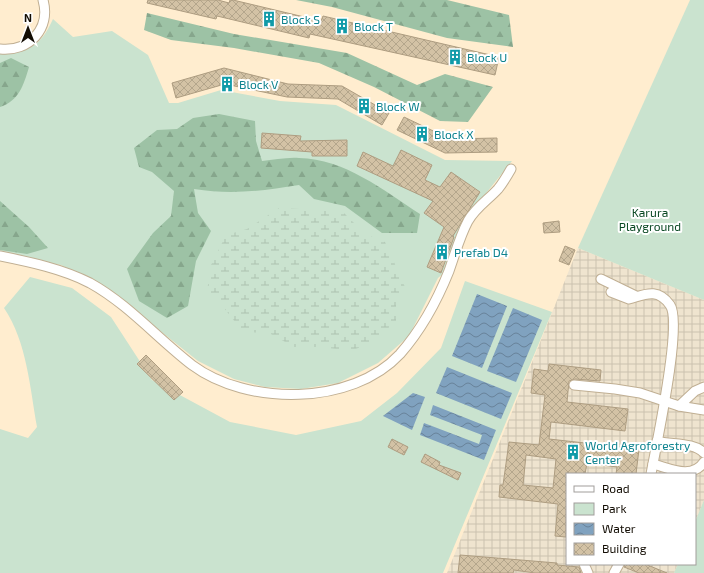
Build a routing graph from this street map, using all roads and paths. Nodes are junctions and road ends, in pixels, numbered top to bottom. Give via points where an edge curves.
1 (43, 0) edge
2 (0, 49) edge
3 (511, 170) dead end
4 (0, 256) edge
5 (601, 279) dead end
6 (611, 292) dead end
7 (636, 296) junction
8 (574, 385) dead end
9 (704, 387) edge
10 (664, 400) junction
11 (679, 406) junction
12 (704, 410) edge
13 (657, 440) junction
14 (704, 453) edge
15 (704, 462) edge
16 (653, 464) junction
17 (651, 473) edge

1 - 2 lane via 45,18 36,37 18,48
3 - 4 lane via 498,189 481,203 468,221 428,317 399,355 377,373 352,384 306,395 256,390 213,377 193,365 121,304 89,283 53,269
5 - 7 lane
6 - 7 lane via 629,299
7 - 10 lane via 648,293 660,297 670,305 674,315
8 - 10 lane via 615,389
9 - 11 lane via 695,391
10 - 11 lane
10 - 13 lane
11 - 12 lane
13 - 14 lane via 701,449
13 - 16 lane
15 - 16 lane via 701,467 682,472
16 - 17 lane

